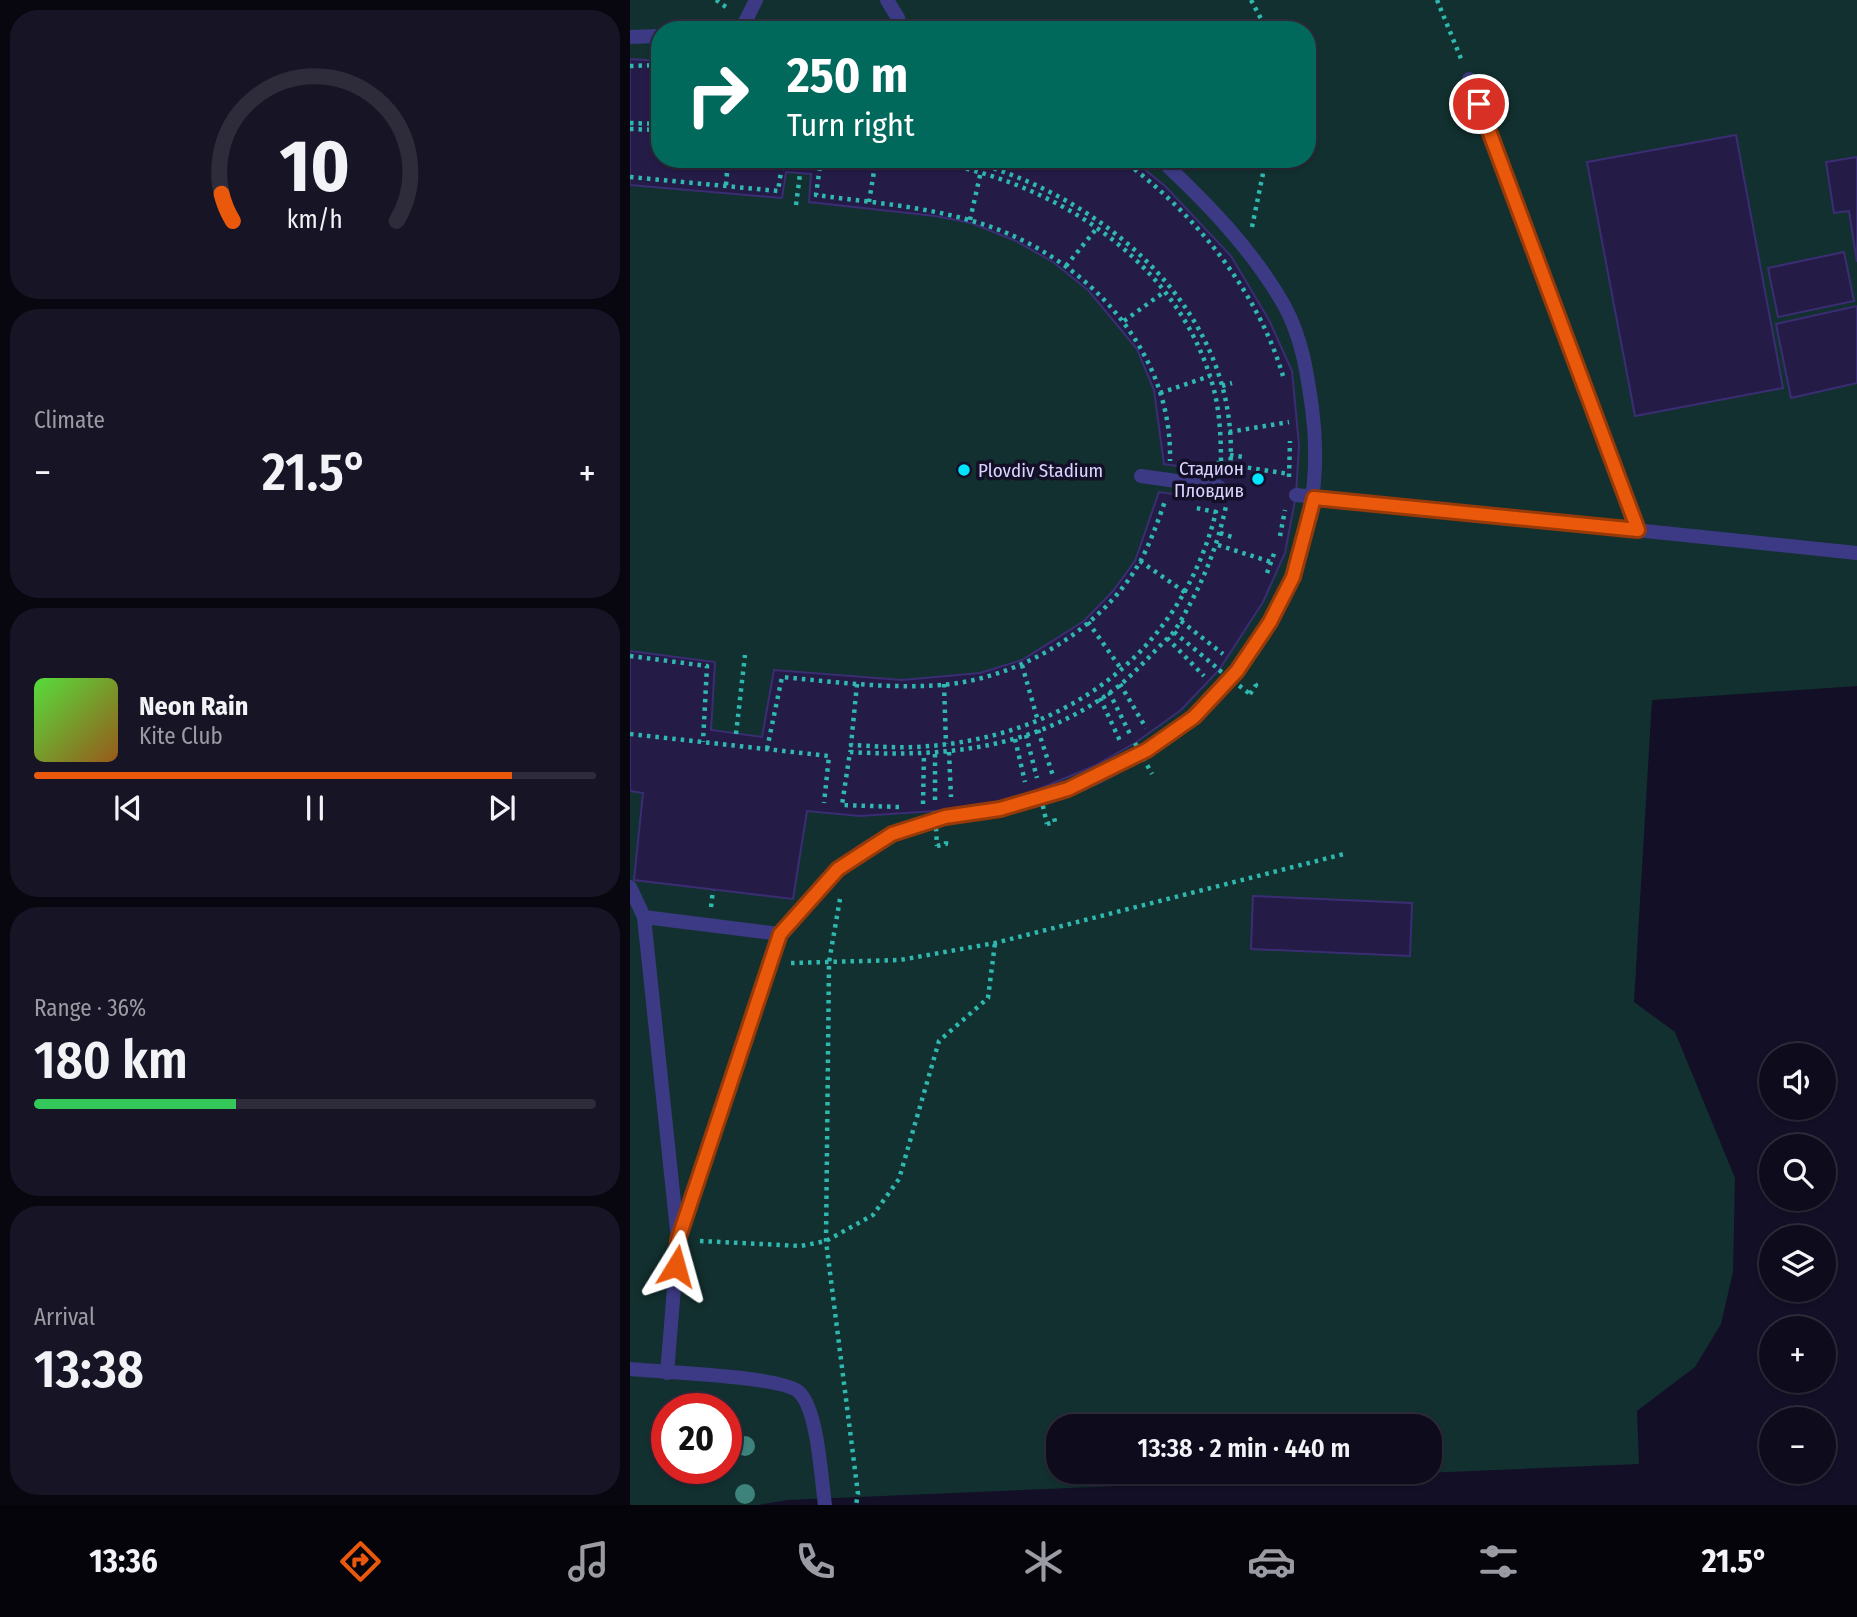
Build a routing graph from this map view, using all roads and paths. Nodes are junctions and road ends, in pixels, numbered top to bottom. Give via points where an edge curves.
1 (756, 0) edge
2 (887, 0) edge
3 (1251, 0) edge
4 (1437, 0) edge
5 (746, 21) edge
6 (898, 21) edge
7 (1262, 21) edge
8 (651, 36) edge
9 (630, 37) edge
10 (651, 65) edge
11 (630, 66) edge
12 (1469, 79) joint
13 (630, 122) edge
14 (651, 123) edge
15 (630, 129) edge
16 (651, 130) edge
17 (727, 168) edge
18 (782, 168) edge
19 (820, 168) edge
20 (875, 168) edge
21 (965, 168) edge
22 (997, 168) edge
23 (1131, 168) edge
24 (1169, 168) edge
25 (1265, 168) edge
26 (981, 171) junction
27 (800, 174) dead end
28 (630, 177) edge
29 (726, 185) junction
30 (869, 202) junction
31 (796, 205) dead end
32 (970, 220) junction
33 (1097, 228) junction
34 (1245, 247) junction
35 (1066, 266) junction
36 (1164, 292) junction
37 (1124, 321) junction
38 (1210, 376) junction
39 (1284, 379) dead end
40 (1231, 383) dead end
41 (1222, 386) junction
42 (1160, 393) junction
43 (1288, 412) dead end
44 (1289, 422) junction
45 (1229, 432) junction
46 (1230, 455) junction
47 (1243, 457) dead end
48 (1221, 464) dead end
49 (1231, 465) junction
50 (1289, 474) junction
51 (1141, 476) dead end
52 (1168, 480) junction
53 (1224, 482) joint
54 (1290, 494) junction
55 (1314, 498) junction
56 (1227, 500) dead end
57 (1216, 512) dead end
58 (1638, 530) junction
59 (1220, 533) junction
60 (1232, 537) dead end
61 (1279, 537) dead end
62 (1218, 545) junction
63 (1275, 550) dead end
64 (1857, 553) edge
65 (1140, 561) junction
66 (1271, 562) junction
67 (1265, 579) dead end
68 (1186, 593) junction
69 (1180, 621) junction
70 (1088, 622) junction
71 (1174, 632) junction
72 (1167, 638) junction
73 (1229, 645) dead end
74 (745, 655) dead end
75 (630, 656) edge
76 (1023, 665) junction
77 (1122, 670) junction
78 (1206, 674) dead end
79 (1247, 678) dead end
80 (857, 684) junction
81 (944, 684) junction
82 (1120, 684) junction
83 (1256, 685) dead end
84 (1238, 688) dead end
85 (1109, 692) junction
86 (1100, 698) junction
87 (1038, 720) junction
88 (1145, 729) dead end
89 (1038, 730) junction
90 (630, 734) edge
91 (736, 734) dead end
92 (1026, 735) junction
93 (1015, 739) junction
94 (703, 742) junction
95 (1121, 743) dead end
96 (946, 744) junction
97 (767, 750) junction
98 (950, 752) junction
99 (924, 754) junction
100 (935, 754) junction
101 (1152, 758) dead end
102 (1134, 768) dead end
103 (1152, 774) dead end
104 (1054, 778) dead end
105 (1026, 787) dead end
106 (824, 803) dead end
107 (951, 803) dead end
108 (1052, 807) dead end
109 (1040, 812) dead end
110 (1055, 822) dead end
111 (945, 830) dead end
112 (923, 833) dead end
113 (946, 844) dead end
114 (1344, 854) dead end
115 (630, 887) edge
116 (842, 887) dead end
117 (644, 917) junction
118 (780, 934) junction
119 (995, 943) junction
120 (829, 962) junction
121 (772, 963) junction
122 (678, 1240) junction
123 (826, 1241) junction
124 (630, 1369) edge
125 (667, 1373) junction
126 (825, 1505) edge
127 (856, 1505) edge

1 - 5 lane
2 - 6 lane
3 - 7 path
4 - 12 path
8 - 9 lane
10 - 11 path
12 - 58 lane
13 - 14 path
15 - 16 path
17 - 29 path
18 - 29 path via 778,191
19 - 30 path via 816,195
20 - 30 path
21 - 26 path
22 - 41 path via 1047,188 1125,239 1179,298 1204,340
23 - 39 path via 1175,207 1231,270 1257,314
24 - 34 lane
25 - 34 path
26 - 32 path
26 - 33 path via 1039,192
27 - 31 path
28 - 29 path
30 - 32 path
32 - 35 path via 1035,247
33 - 35 path
33 - 36 path
34 - 55 lane via 1284,306 1305,356 1315,430
35 - 37 path
36 - 37 path
36 - 38 path via 1193,337
37 - 42 path via 1148,358
38 - 42 path
38 - 48 path via 1220,425
40 - 41 path
41 - 45 path
42 - 52 path via 1170,457
43 - 44 path
44 - 45 path
44 - 50 path
45 - 46 path
46 - 47 path
46 - 49 path
49 - 50 path
49 - 53 path
50 - 54 path
51 - 52 lane
52 - 53 lane
52 - 65 path via 1165,501
54 - 55 lane
54 - 61 path
55 - 58 lane
55 - 118 lane via 1293,577 1270,622 1237,671 1194,717 1147,750 1068,789 892,834 838,869
56 - 59 path
57 - 68 path
58 - 64 lane
59 - 60 path
59 - 62 path
62 - 66 path
62 - 69 path
63 - 66 path
65 - 68 path
65 - 70 path
66 - 67 path
68 - 77 path via 1168,621
69 - 71 path
69 - 73 path via 1222,654
70 - 76 path
70 - 77 path
71 - 72 path
71 - 83 path, bridge via 1250,694
72 - 78 path
72 - 82 path
74 - 91 path
75 - 94 path via 707,666
76 - 81 path
76 - 87 path
77 - 87 path via 1063,710
79 - 84 path
80 - 81 path
80 - 96 path via 851,745
80 - 97 path via 782,677
81 - 96 path
82 - 85 path
82 - 88 path
85 - 86 path
85 - 103 path, bridge
86 - 89 path
86 - 95 path
87 - 96 path via 999,734
89 - 92 path
89 - 104 path
90 - 94 path
92 - 93 path
92 - 110 path, bridge via 1047,824
93 - 98 path
93 - 105 path
94 - 97 path
97 - 106 path via 829,757
98 - 100 path
98 - 107 path
99 - 99 path via 850,752 842,805 923,806
99 - 100 path
100 - 113 path, bridge via 937,846
101 - 102 path
108 - 109 path
111 - 112 path
114 - 119 path
115 - 117 lane
116 - 120 path
117 - 118 lane
117 - 122 lane
118 - 121 lane
119 - 120 path via 900,960
119 - 123 path via 988,998 939,1041 899,1179 873,1215
120 - 121 path
120 - 123 path
121 - 122 lane
122 - 123 path via 800,1246
122 - 125 lane
123 - 127 path
124 - 125 lane
125 - 126 lane via 775,1382 798,1391 810,1411

